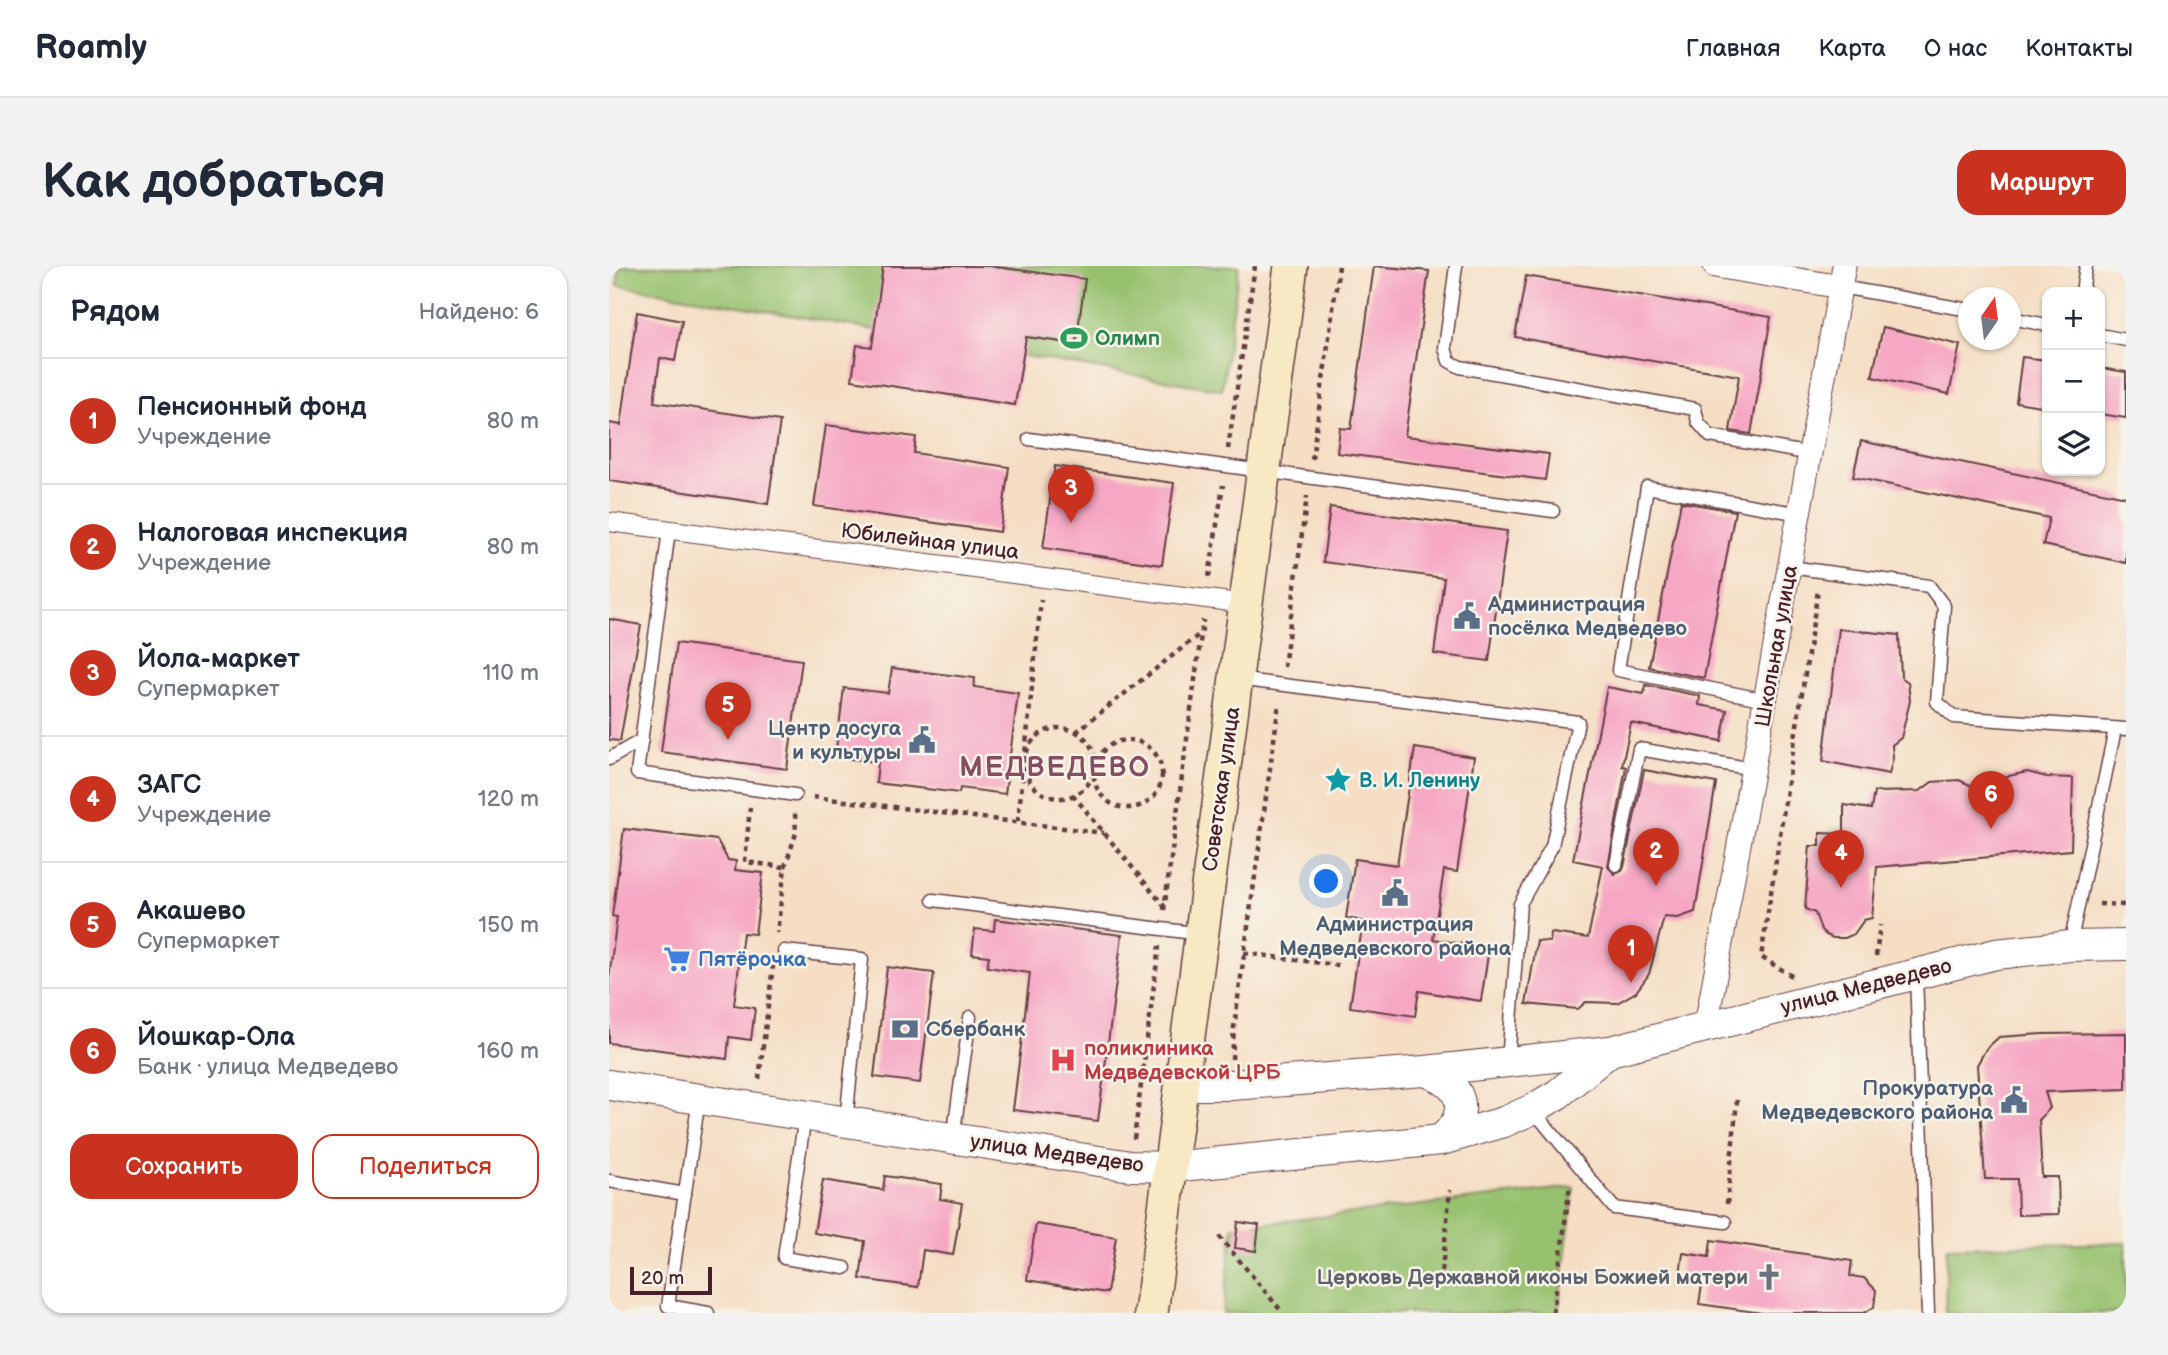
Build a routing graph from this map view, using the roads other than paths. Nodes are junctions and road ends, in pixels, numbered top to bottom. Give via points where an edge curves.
1 (1291, 266) edge
2 (1456, 266) edge
3 (1715, 266) edge
4 (2086, 266) edge
5 (1843, 277) edge
6 (2083, 287) edge
7 (1958, 307) edge
8 (2021, 320) edge
9 (2042, 324) edge
10 (2105, 336) edge
11 (2126, 340) edge
12 (1029, 439) dead end
13 (1811, 454) junction
14 (1264, 471) junction
15 (1553, 511) dead end
16 (1800, 514) junction
17 (609, 522) edge
18 (669, 530) junction
19 (1790, 567) junction
20 (1246, 604) junction
21 (1236, 679) junction
22 (1766, 700) junction
23 (2120, 729) edge
24 (642, 740) junction
25 (609, 759) edge
26 (1753, 769) junction
27 (795, 795) road end
28 (1616, 865) dead end
29 (933, 901) dead end
30 (1201, 934) junction
31 (2126, 945) edge
32 (2070, 946) junction
33 (784, 951) dead end
34 (1916, 974) junction
35 (970, 1017) dead end
36 (1706, 1026) junction
37 (1610, 1051) junction
38 (1507, 1062) junction
39 (1425, 1071) junction
40 (609, 1085) edge
41 (1181, 1086) junction
42 (699, 1099) junction
43 (1533, 1109) junction
44 (806, 1115) junction
45 (846, 1122) junction
46 (953, 1138) junction
47 (1441, 1140) junction
48 (1171, 1167) junction
49 (609, 1181) edge
50 (685, 1194) junction
51 (1725, 1222) road end
52 (845, 1268) dead end
53 (708, 1313) edge
54 (1151, 1313) edge
55 (1928, 1313) edge

1 - 14 main road, Советская улица
2 - 13 lane via 1445,348 1449,361 1461,367 1695,409 1698,422 1710,436
3 - 5 street
4 - 6 lane
5 - 7 lane
5 - 13 street, Школьная улица
8 - 9 lane
10 - 11 lane
12 - 14 lane
13 - 16 street, Школьная улица
14 - 15 lane
14 - 20 main road, Советская улица
16 - 19 street, Школьная улица
16 - 22 lane via 1647,487 1618,670
17 - 18 street, Юбилейная улица
18 - 20 street, Юбилейная улица
18 - 24 lane
19 - 22 street, Школьная улица
19 - 23 lane via 1929,586 1944,606 1937,702 1954,717
20 - 21 main road, Советская улица
21 - 30 main road, Советская улица
21 - 38 lane via 1578,722 1552,846 1520,904
22 - 26 street, Школьная улица
23 - 32 lane
24 - 25 lane
24 - 27 lane via 637,773
26 - 28 lane via 1639,749
26 - 36 street, Школьная улица
29 - 30 lane
30 - 41 main road, Советская улица
31 - 32 street, улица Медведево
32 - 34 street, улица Медведево via 1996,954
33 - 45 lane via 862,959
34 - 36 street, улица Медведево
34 - 55 lane
35 - 46 lane
36 - 37 street, улица Медведево
37 - 38 street, улица Медведево
37 - 43 street, улица Медведево
38 - 39 street, улица Медведево
39 - 41 street, улица Медведево
39 - 47 street via 1451,1085 1461,1107 1453,1129
40 - 42 street, улица Медведево
41 - 48 main road, Советская улица
42 - 44 street, улица Медведево
42 - 50 lane
43 - 47 street, улица Медведево
43 - 51 lane via 1613,1208
44 - 45 street, улица Медведево
44 - 52 lane via 784,1258
45 - 46 street, улица Медведево
46 - 48 street, улица Медведево via 1131,1166
47 - 48 street, улица Медведево
48 - 54 main road, Советская улица
49 - 50 lane
50 - 53 lane via 668,1306

